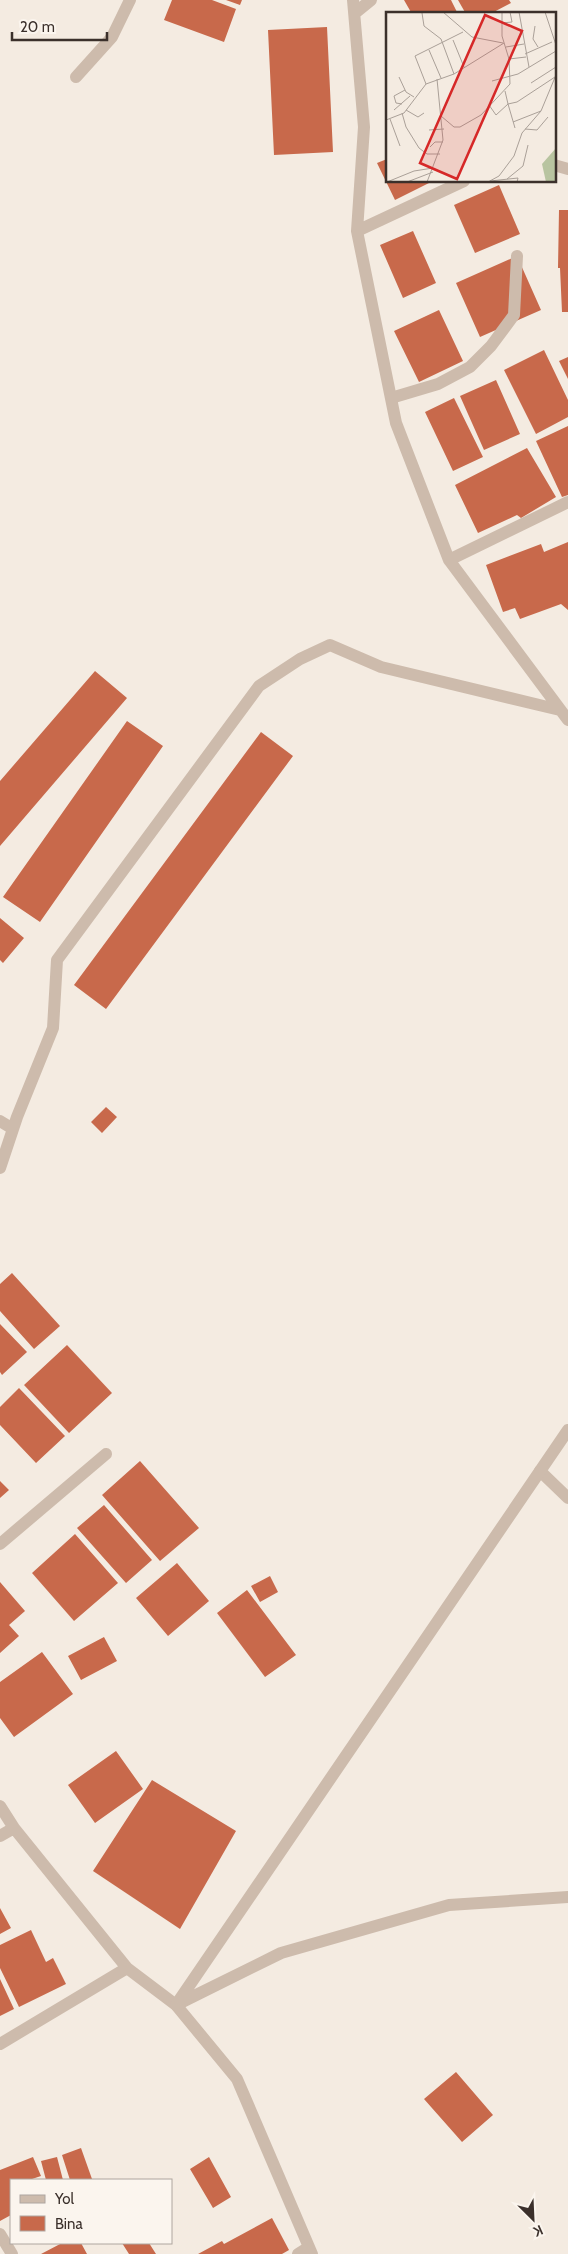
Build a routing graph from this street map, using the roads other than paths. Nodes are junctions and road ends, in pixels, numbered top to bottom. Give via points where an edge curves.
1 (130, 0) edge
2 (353, 0) edge
3 (371, 0) edge
4 (355, 13) junction
5 (76, 77) dead end
6 (462, 182) edge
7 (356, 231) junction
8 (517, 256) dead end
9 (391, 398) junction
10 (568, 502) edge
11 (449, 560) junction
12 (560, 710) junction
13 (568, 720) edge
14 (0, 1121) edge
15 (13, 1129) junction
16 (0, 1168) edge
17 (568, 1430) edge
18 (106, 1454) dead end
19 (540, 1471) junction
20 (568, 1498) edge
21 (0, 1544) edge
22 (0, 1806) edge
23 (14, 1828) junction
24 (0, 1836) edge
25 (568, 1897) edge
26 (127, 1968) junction
27 (176, 2005) junction
28 (0, 2044) edge
29 (0, 2234) edge
30 (311, 2251) edge
31 (12, 2254) edge
32 (298, 2254) edge

1 - 5 street via 112,37
2 - 4 street
3 - 4 street
4 - 7 street via 364,127
6 - 7 street
7 - 9 street
8 - 9 street via 514,315 491,346 470,367 446,380
9 - 11 street via 396,423
10 - 11 street
11 - 12 street
12 - 13 street
12 - 15 street via 381,667 330,645 300,659 260,686 57,960 53,1028
14 - 15 street
15 - 16 street
17 - 19 street
18 - 21 street
19 - 20 street
19 - 27 street
22 - 23 street
23 - 24 street
23 - 26 street
25 - 27 street via 449,1905 281,1953
26 - 27 street
26 - 28 street
27 - 30 street via 237,2079
29 - 31 street
30 - 32 street

